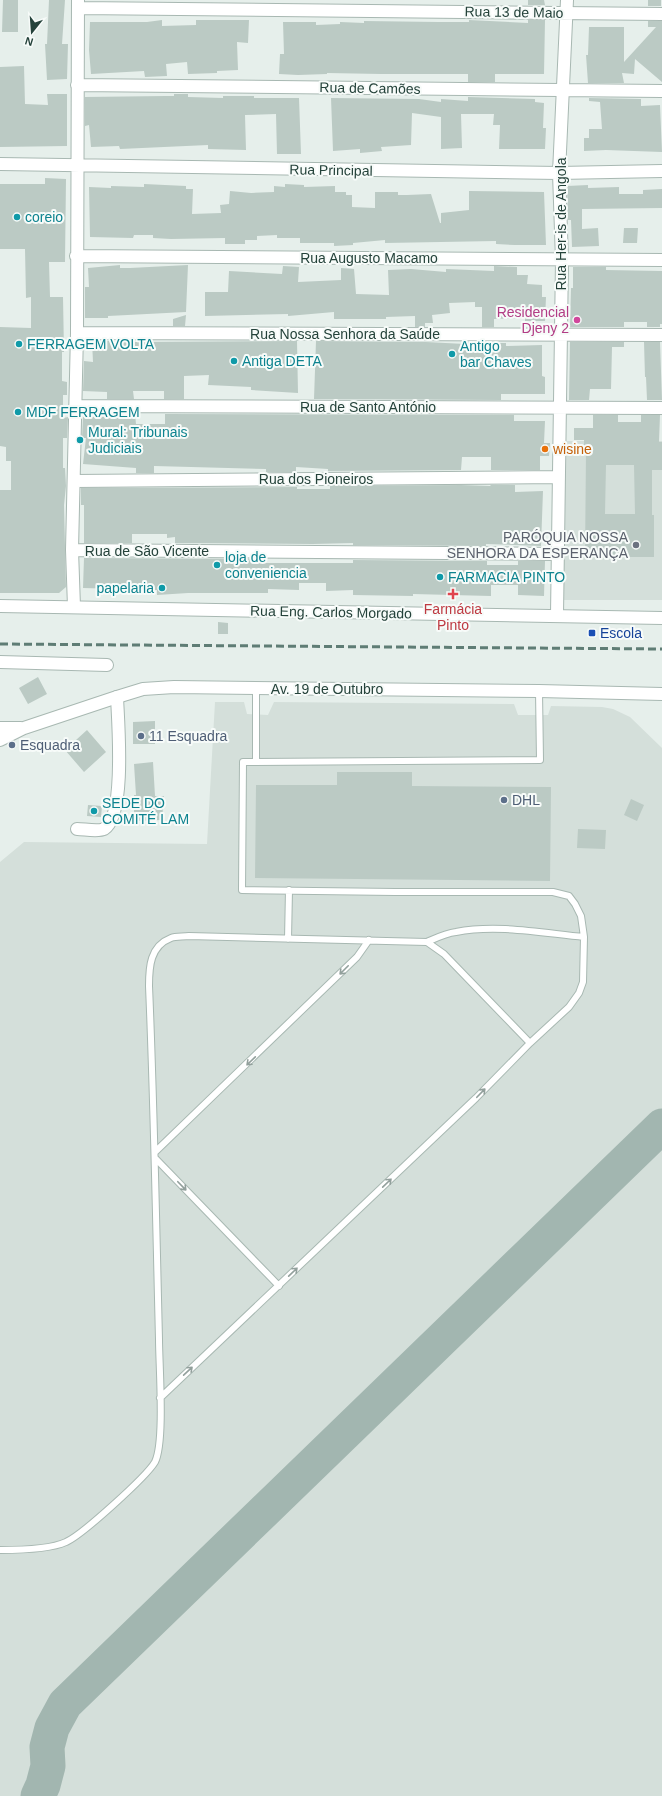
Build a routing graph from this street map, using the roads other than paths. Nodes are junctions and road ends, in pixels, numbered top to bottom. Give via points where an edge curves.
1 (567, 0) edge
2 (78, 4) edge
3 (567, 13) junction
4 (662, 14) edge
5 (77, 85) junction
6 (564, 90) junction
7 (662, 91) edge
8 (0, 164) edge
9 (77, 166) junction
10 (662, 171) edge
11 (560, 173) junction
12 (76, 256) junction
13 (562, 260) junction
14 (662, 260) edge
15 (77, 333) junction
16 (662, 335) edge
17 (561, 336) junction
18 (75, 406) junction
19 (559, 408) junction
20 (662, 408) edge
21 (558, 477) junction
22 (74, 481) junction
23 (72, 550) junction
24 (558, 554) junction
25 (0, 606) edge
26 (74, 607) junction
27 (557, 616) junction
28 (662, 618) edge
29 (0, 662) edge
30 (107, 665) dead end
31 (256, 688) junction
32 (539, 691) junction
33 (662, 694) edge
34 (117, 697) junction
35 (0, 728) edge
36 (24, 728) junction
37 (0, 740) edge
38 (256, 762) junction
39 (77, 829) dead end
40 (289, 890) junction
41 (584, 937) junction
42 (288, 939) junction
43 (369, 940) junction
44 (427, 942) junction
45 (530, 1043) junction
46 (155, 1155) junction
47 (279, 1286) junction
48 (160, 1398) junction
49 (0, 1550) edge

1 - 3 street, Rua Her-is de Angola
2 - 3 street, Rua 13 de Maio
2 - 5 street
3 - 4 street, Rua 13 de Maio
3 - 6 street, Rua Her-is de Angola
5 - 6 street, Rua de Camões
5 - 9 street
6 - 7 street, Rua de Camões
6 - 11 street, Rua Her-is de Angola
8 - 9 street, Rua Principal
9 - 11 street, Rua Principal
9 - 12 street
10 - 11 street, Rua Principal
11 - 13 street, Rua Her-is de Angola
12 - 13 street, Rua Augusto Macamo
12 - 15 street
13 - 14 street, Rua Augusto Macamo
13 - 17 street, Rua Her-is de Angola
15 - 17 street, Rua Nossa Senhora da Saúde
15 - 18 street
16 - 17 street, Rua Nossa Senhora da Saúde
17 - 19 street, Rua Her-is de Angola
18 - 19 street, Rua de Santo António
18 - 22 street
19 - 20 street, Rua de Santo António
19 - 21 street, Rua Her-is de Angola
21 - 22 street, Rua dos Pioneiros
21 - 24 street, Rua Her-is de Angola
22 - 23 street
23 - 24 street, Rua de São Vicente
23 - 26 street
24 - 27 street, Rua Her-is de Angola
25 - 26 street, Rua Eng. Carlos Morgado
26 - 27 street, Rua Eng. Carlos Morgado
27 - 28 street, Rua Eng. Carlos Morgado
29 - 30 street
31 - 32 street, Av. 19 de Outubro
31 - 34 street, Av. 19 de Outubro via 143,689
31 - 38 lane
32 - 33 street, Av. 19 de Outubro
32 - 38 lane via 540,760
34 - 36 street, Av. 19 de Outubro
34 - 39 street via 116,808 103,830
35 - 36 street
36 - 37 street, Av. 19 de Outubro
38 - 40 lane via 243,762 242,890
40 - 41 lane via 553,892 569,896 576,904 581,916
40 - 42 lane
41 - 44 lane via 482,929 455,932
41 - 45 lane via 583,982 579,993 569,1007
42 - 43 lane
42 - 46 lane via 189,936 170,938 156,948 149,965
43 - 44 lane
43 -> 46 lane via 352,962
44 - 45 lane via 444,954
47 -> 45 lane
46 -> 47 lane
46 - 48 lane
48 -> 47 lane
48 - 49 lane via 159,1450 145,1474 88,1526 65,1543 30,1549

